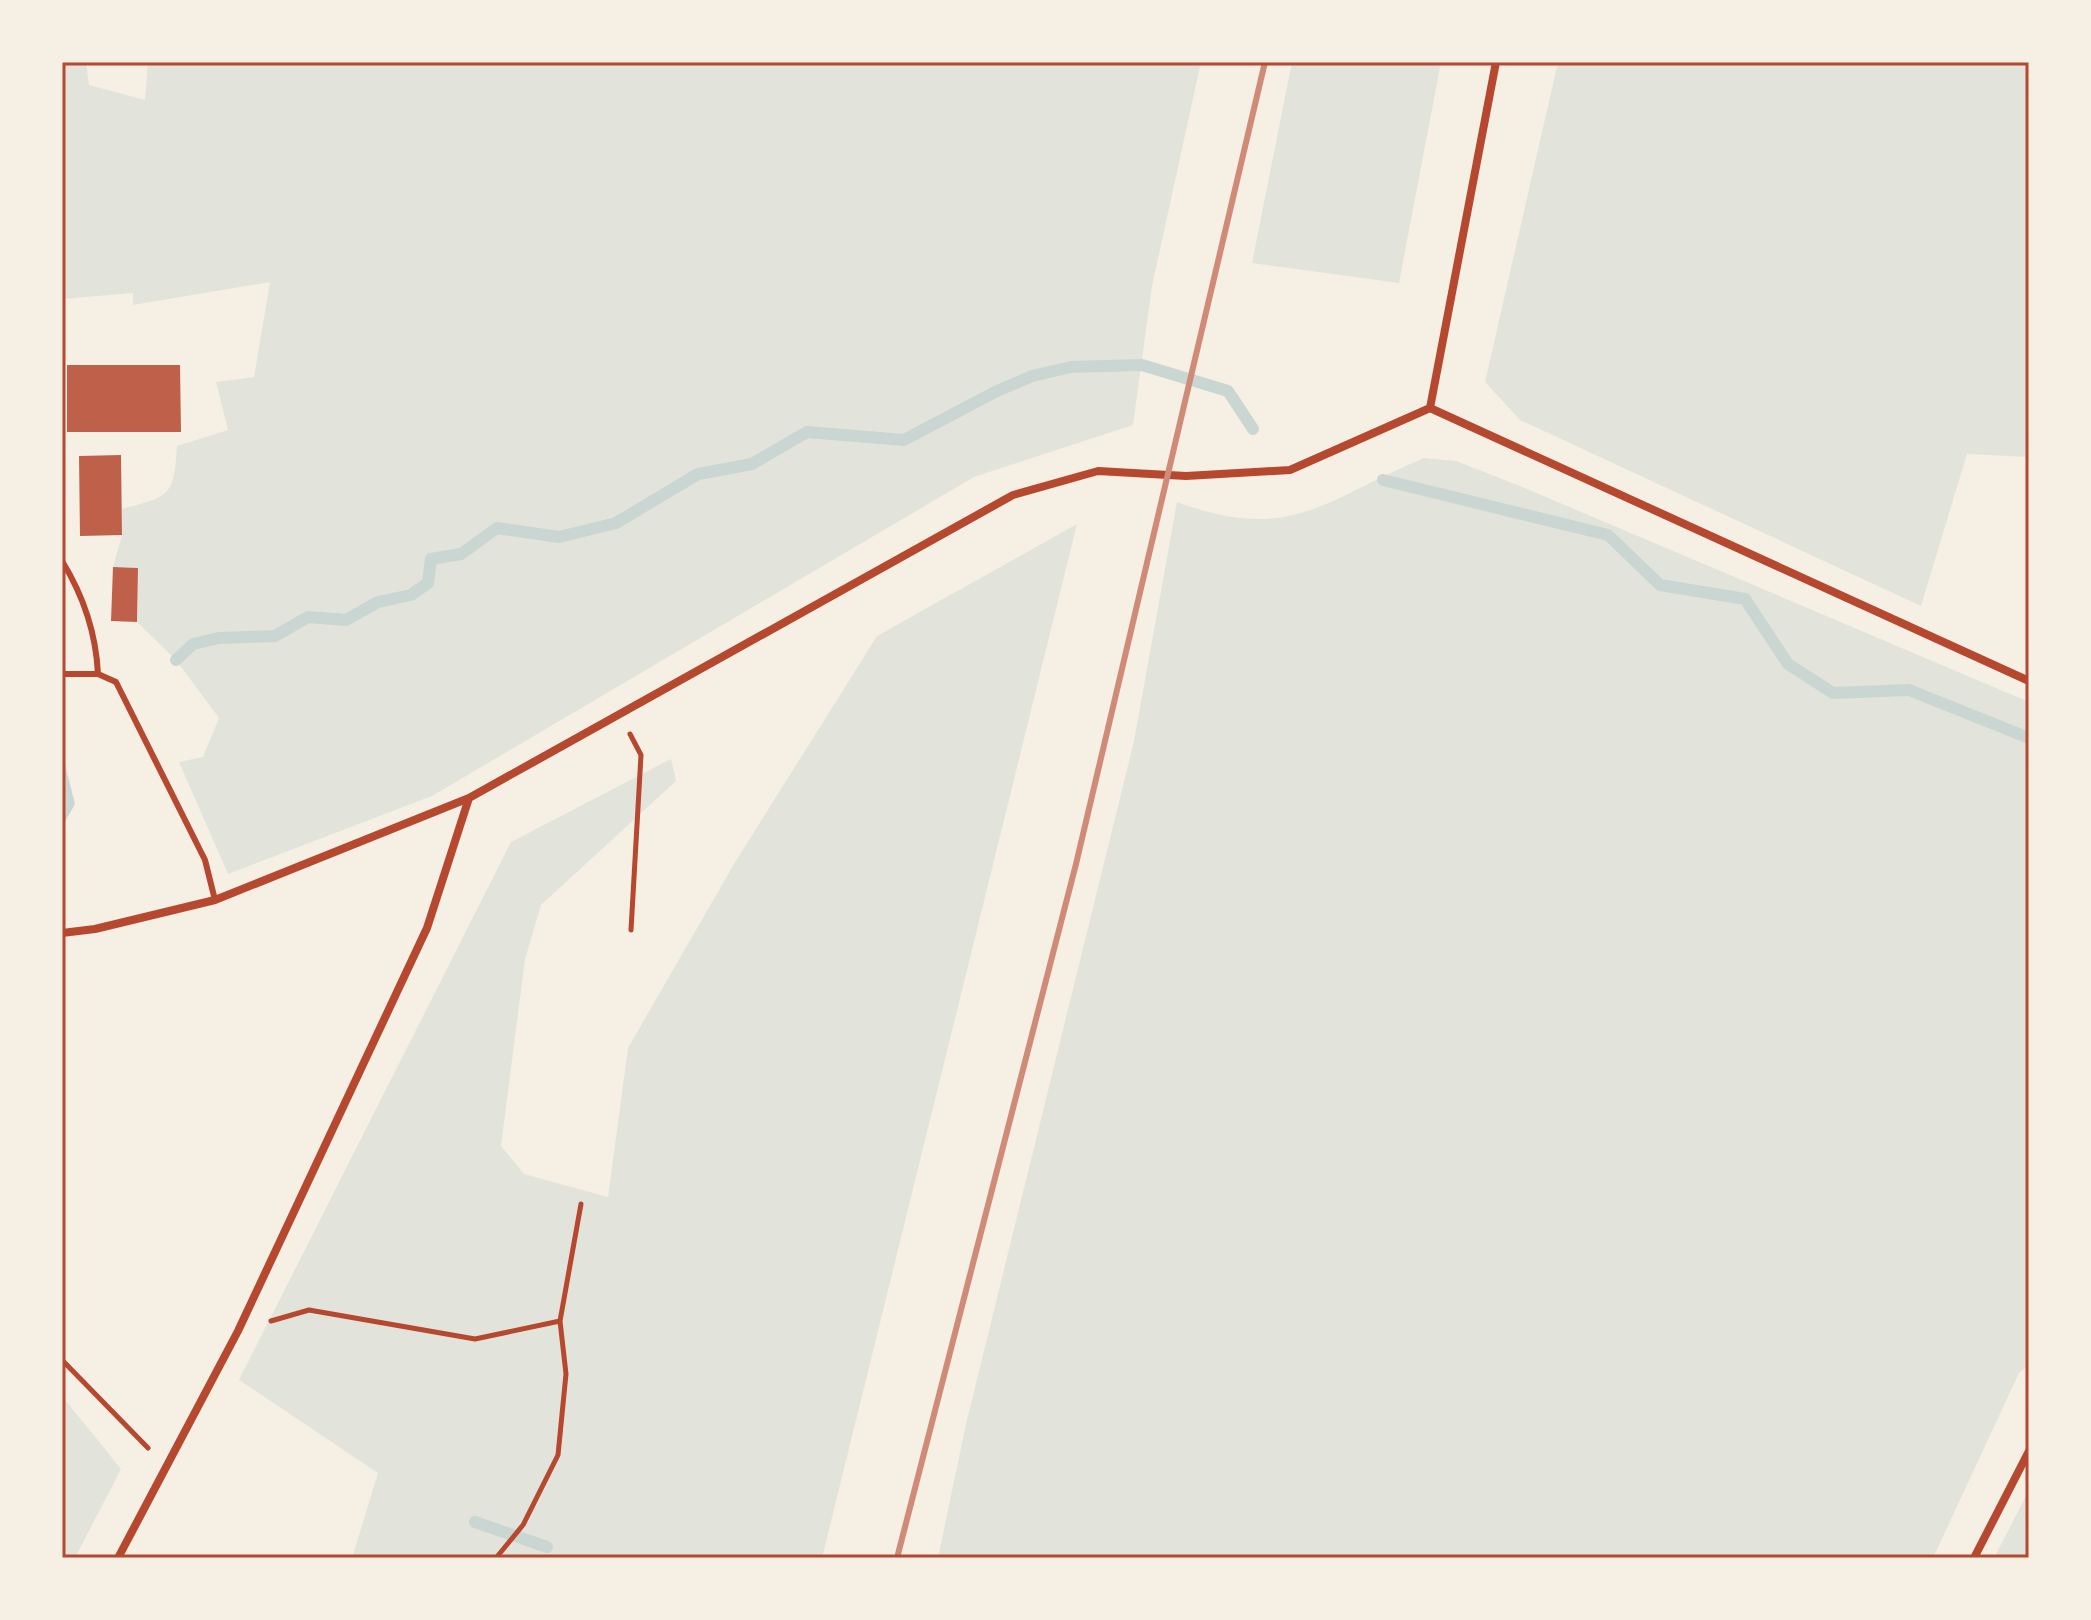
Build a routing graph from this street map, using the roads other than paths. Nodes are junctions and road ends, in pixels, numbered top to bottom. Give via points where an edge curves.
1 (1496, 62) edge
2 (1430, 408) junction
3 (62, 561) edge
4 (62, 674) edge
5 (98, 674) junction
6 (2029, 681) edge
7 (469, 798) junction
8 (215, 900) junction
9 (62, 933) edge
10 (2029, 1451) edge
11 (118, 1558) edge
12 (1974, 1558) edge

1 - 2 street
2 - 6 street
2 - 7 street via 1290,470 1186,476 1098,471 1013,495
3 - 5 lane via 96,645
4 - 5 lane
5 - 8 lane via 116,682 153,752 205,860
7 - 8 street
7 - 11 street via 427,928 238,1331
8 - 9 street
10 - 12 street

